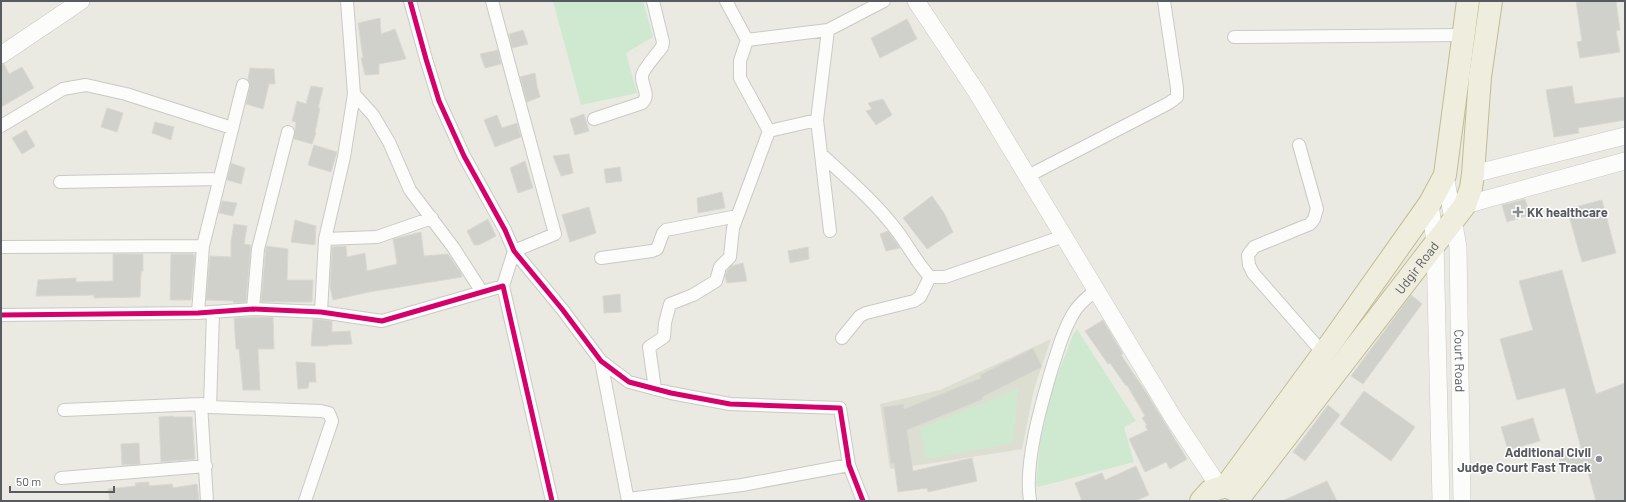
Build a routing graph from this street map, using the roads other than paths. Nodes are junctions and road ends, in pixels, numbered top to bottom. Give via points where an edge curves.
1 (81, 1) edge
2 (347, 1) edge
3 (410, 1) edge
4 (492, 1) edge
5 (653, 1) edge
6 (726, 1) edge
7 (884, 1) edge
8 (916, 1) edge
9 (1164, 1) edge
10 (1468, 1) edge
11 (1491, 1) edge
12 (828, 30) junction
13 (1463, 35) junction
14 (1234, 37) dead end
15 (747, 40) junction
16 (1, 55) edge
17 (243, 85) dead end
18 (354, 94) junction
19 (594, 119) dead end
20 (817, 120) junction
21 (1, 126) edge
22 (232, 128) junction
23 (769, 131) junction
24 (288, 132) dead end
25 (1625, 136) edge
26 (1299, 144) dead end
27 (822, 155) junction
28 (1625, 161) edge
29 (1473, 174) junction
30 (1446, 175) junction
31 (1028, 176) junction
32 (219, 179) junction
33 (60, 182) dead end
34 (1430, 203) junction
35 (1460, 213) junction
36 (737, 216) junction
37 (432, 218) junction
38 (830, 231) dead end
39 (1064, 236) junction
40 (325, 239) junction
41 (1435, 243) junction
42 (203, 246) junction
43 (1, 247) edge
44 (514, 251) junction
45 (601, 258) dead end
46 (930, 277) junction
47 (502, 286) junction
48 (1096, 290) junction
49 (482, 292) junction
50 (253, 309) junction
51 (213, 312) junction
52 (322, 312) junction
53 (198, 313) junction
54 (1, 315) edge
55 (842, 338) dead end
56 (1323, 353) junction
57 (601, 361) junction
58 (655, 389) junction
59 (206, 406) junction
60 (64, 410) dead end
61 (849, 465) junction
62 (206, 466) junction
63 (61, 478) dead end
64 (1234, 492) edge
65 (628, 500) edge
66 (207, 501) edge
67 (305, 501) edge
68 (552, 501) edge
69 (863, 501) edge
70 (1030, 501) edge
71 (1201, 501) edge
72 (1441, 501) edge
73 (1462, 501) edge

1 - 16 street
2 - 18 street
3 - 44 street via 439,101 464,156
4 - 44 street via 555,234
5 - 19 street via 663,42 642,74 646,100
6 - 15 street
7 - 12 street
8 - 31 street via 976,91
9 - 31 street via 1177,88 1176,97
10 - 13 highway, Udgir Road
11 - 29 highway, Udgir Road via 1480,77
12 - 15 street
12 - 20 street
13 - 14 street
13 - 30 highway, Udgir Road
15 - 23 street via 740,61 740,78
17 - 22 street
18 - 37 street via 373,115 410,190
18 - 40 street via 344,157
20 - 23 street
20 - 27 street
21 - 22 street via 63,89 86,85 126,94
22 - 32 street
23 - 36 street
24 - 50 street via 258,249
25 - 29 street
26 - 56 street via 1317,209 1314,218 1310,224 1254,247 1248,255 1249,265 1253,273
27 - 38 street
27 - 46 street via 895,227
28 - 35 street
29 - 35 highway, Udgir Road via 1471,188
30 - 34 highway, Udgir Road
30 - 35 street, Court Road
31 - 39 street
32 - 33 street
32 - 42 street
34 - 41 street
34 - 56 highway, Udgir Road
35 - 41 highway, Udgir Road
35 - 73 street, Court Road via 1458,248
36 - 45 street via 666,230 657,249 652,251
36 - 58 street via 730,258 720,267 716,281 693,295 670,304 664,337 649,347
37 - 40 street via 377,237
37 - 49 street
39 - 46 street via 945,276
39 - 48 street
40 - 52 street
41 - 64 highway, Udgir Road
41 - 72 street
42 - 43 street
42 - 53 street
44 - 47 street
44 - 57 street
46 - 55 street via 920,297 914,301 860,316
47 - 49 street
47 - 68 street
48 - 64 street via 1174,420
48 - 70 street via 1073,313 1062,335 1035,438 1029,480
49 - 52 street via 382,321
50 - 51 street
50 - 52 street
51 - 53 street
51 - 59 street
53 - 54 street
56 - 64 highway, Udgir Road
57 - 58 street via 630,382
57 - 65 street
58 - 61 street via 730,404 840,408
59 - 60 street
59 - 62 street
59 - 67 street via 329,412 332,421
61 - 65 street via 742,485
61 - 69 street
62 - 63 street
62 - 66 street
64 - 71 highway via 1210,491

